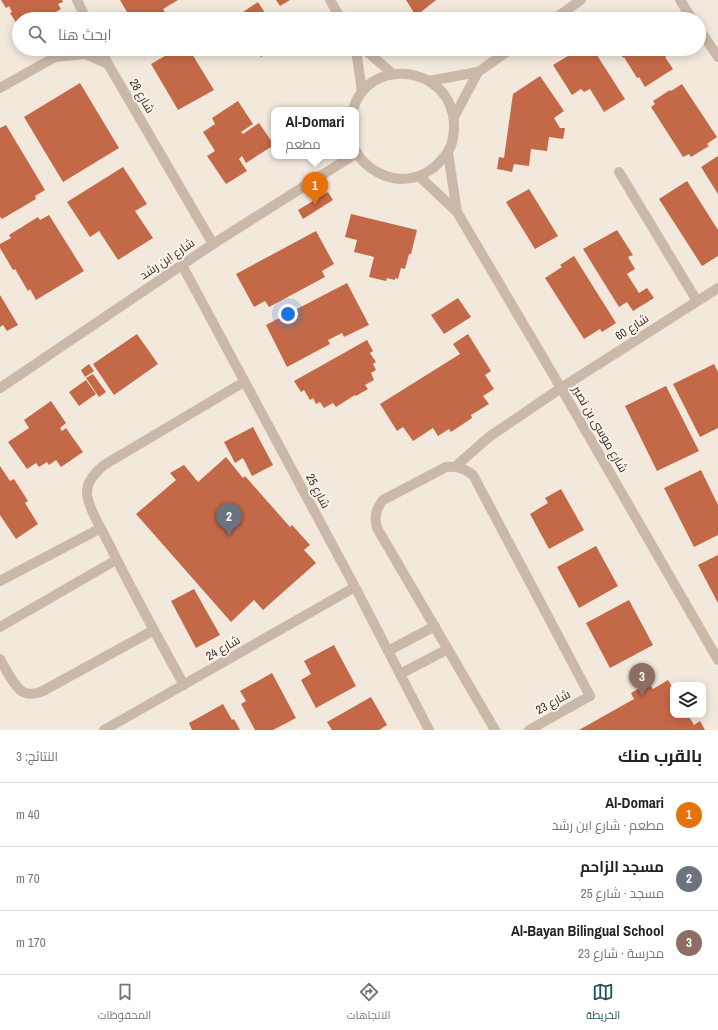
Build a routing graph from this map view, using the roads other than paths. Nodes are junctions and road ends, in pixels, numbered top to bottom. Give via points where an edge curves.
1 (77, 0) edge
2 (330, 0) edge
3 (581, 0) edge
4 (680, 0) edge
5 (83, 12) edge
6 (337, 12) edge
7 (564, 12) edge
8 (688, 12) edge
9 (706, 39) edge
10 (55, 56) edge
11 (90, 56) edge
12 (104, 56) edge
13 (357, 56) edge
14 (372, 56) edge
15 (501, 56) edge
16 (718, 57) edge
17 (108, 64) junction
18 (478, 72) junction
19 (393, 74) junction
20 (429, 81) junction
21 (0, 88) edge
22 (362, 92) junction
23 (353, 107) edge
24 (454, 117) junction
25 (448, 153) junction
26 (359, 157) edge
27 (346, 159) edge
28 (619, 172) dead end
29 (419, 176) junction
30 (458, 212) junction
31 (213, 244) junction
32 (182, 265) junction
33 (718, 288) edge
34 (697, 301) junction
35 (244, 382) junction
36 (0, 388) edge
37 (562, 388) junction
38 (456, 466) junction
39 (101, 528) junction
40 (116, 560) junction
41 (0, 581) edge
42 (355, 587) junction
43 (435, 626) junction
44 (0, 627) edge
45 (154, 630) junction
46 (448, 649) junction
47 (388, 651) junction
48 (0, 659) edge
49 (718, 660) edge
50 (400, 674) junction
51 (184, 685) junction
52 (104, 730) edge
53 (429, 730) edge
54 (495, 730) edge
55 (529, 730) edge

1 - 5 street
2 - 6 street
3 - 7 street
4 - 8 street
9 - 16 street
10 - 21 street
11 - 17 street
12 - 17 street, شارع 28
13 - 22 street
14 - 19 street
15 - 18 street
17 - 31 street, شارع 28
18 - 20 street
18 - 24 street
19 - 20 street via 418,76
19 - 22 street via 371,84
20 - 24 street via 441,90 450,103
22 - 23 street
24 - 25 street via 454,136
25 - 29 street via 435,167
25 - 30 street, شارع موسى بن نصير
26 - 29 street via 368,166 384,175 401,179
27 - 31 street, شارع ابن رشد
28 - 34 street
29 - 30 street, شارع موسى بن نصير
30 - 37 street, شارع موسى بن نصير
31 - 32 street, شارع ابن رشد
32 - 35 street, شارع 25
32 - 36 street, شارع ابن رشد
33 - 34 street, شارع 60
34 - 37 street, شارع 60
35 - 39 street via 104,465 94,474 87,494
35 - 42 street, شارع 25
37 - 38 street, شارع 60 via 488,437
37 - 49 street, شارع موسى بن نصير
38 - 43 street via 446,467 383,500 378,506 375,520 377,528
38 - 55 street, شارع 23 via 473,475 590,696
39 - 40 street
39 - 41 street
40 - 44 street
40 - 45 street
42 - 47 street, شارع 25
42 - 51 street, شارع 24
43 - 46 street
43 - 47 street
45 - 48 street via 42,692 32,694 24,693
45 - 51 street
46 - 50 street
46 - 54 street
47 - 50 street, شارع 25
50 - 53 street, شارع 25
51 - 52 street, شارع 24

